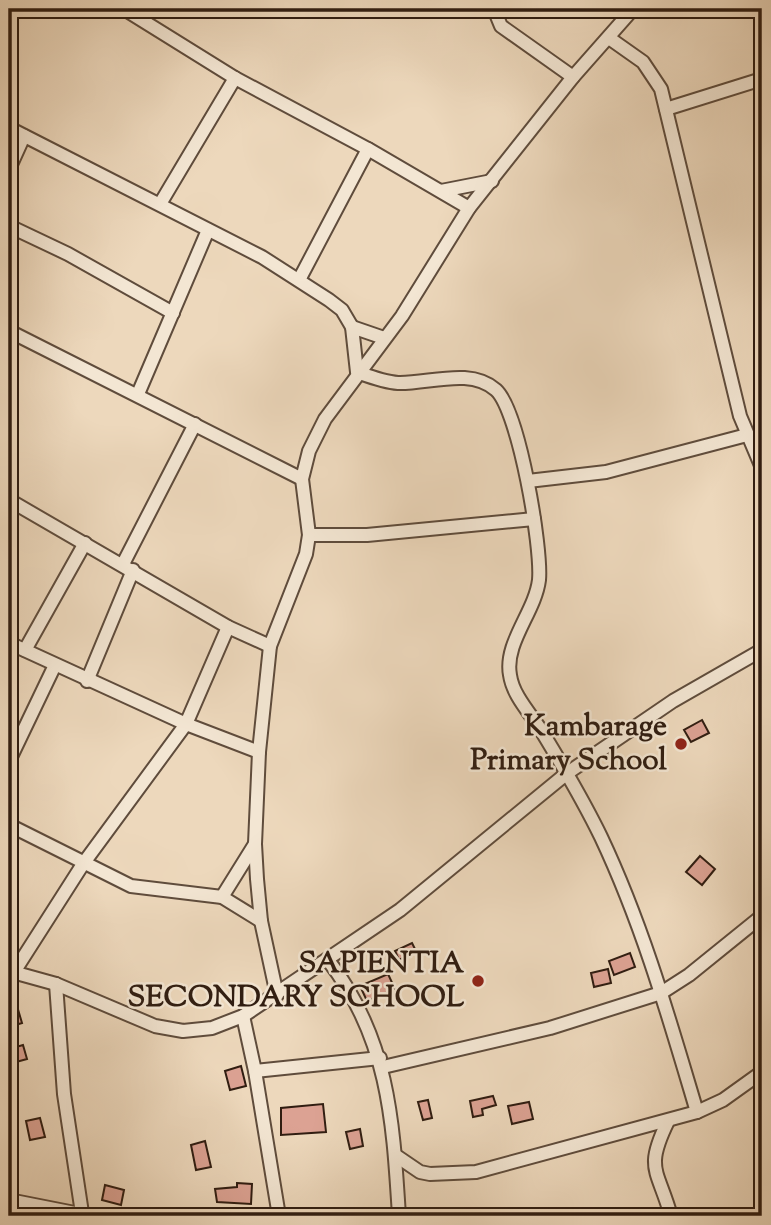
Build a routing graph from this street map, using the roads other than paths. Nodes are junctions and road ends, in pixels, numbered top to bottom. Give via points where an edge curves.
1 (124, 9) edge
2 (494, 9) edge
3 (633, 9) edge
4 (609, 38) junction
5 (573, 77) junction
6 (235, 78) junction
7 (762, 79) edge
8 (666, 110) junction
9 (9, 128) edge
10 (24, 136) junction
11 (368, 149) junction
12 (9, 169) edge
13 (492, 181) junction
14 (441, 191) junction
15 (160, 204) junction
16 (469, 208) junction
17 (9, 226) edge
18 (208, 230) junction
19 (299, 280) junction
20 (173, 313) junction
21 (352, 327) junction
22 (9, 331) edge
23 (384, 338) junction
24 (357, 372) junction
25 (138, 394) junction
26 (195, 424) junction
27 (747, 435) junction
28 (762, 468) edge
29 (302, 479) junction
30 (528, 481) junction
31 (9, 500) edge
32 (534, 519) junction
33 (309, 535) junction
34 (85, 543) junction
35 (128, 567) junction
36 (228, 627) junction
37 (9, 643) edge
38 (270, 646) junction
39 (25, 650) junction
40 (762, 650) edge
41 (55, 665) junction
42 (87, 681) junction
43 (186, 724) junction
44 (259, 752) junction
45 (9, 761) edge
46 (566, 774) junction
47 (9, 825) edge
48 (255, 844) junction
49 (83, 864) junction
50 (222, 897) junction
51 (762, 916) edge
52 (261, 921) junction
53 (328, 960) junction
54 (12, 972) edge
55 (57, 984) junction
56 (661, 993) junction
57 (277, 995) junction
58 (243, 1016) junction
59 (381, 1062) junction
60 (256, 1071) junction
61 (762, 1074) edge
62 (697, 1112) junction
63 (668, 1121) junction
64 (395, 1155) junction
65 (9, 1200) edge
66 (86, 1215) edge
67 (279, 1216) edge
68 (399, 1216) edge
69 (671, 1216) edge

1 - 6 street
2 - 5 street via 501,26
3 - 4 street
4 - 5 street
4 - 8 street via 653,74
5 - 13 street
6 - 11 street
6 - 15 street
7 - 8 street
8 - 27 street
9 - 10 street
10 - 12 street
10 - 15 street
11 - 14 street
11 - 19 street
13 - 14 street
13 - 16 street
14 - 16 street
15 - 18 street
16 - 23 street
17 - 20 street
18 - 19 street
18 - 20 street
19 - 21 street via 342,310
20 - 25 street
21 - 23 street
21 - 24 street
22 - 25 street
23 - 24 street
24 - 29 street via 321,425
24 - 30 street via 397,383 477,380 497,391
25 - 26 street
26 - 29 street
26 - 35 street
27 - 28 street
27 - 30 street via 606,472
29 - 33 street
30 - 32 street
31 - 34 street
32 - 33 street via 367,536
32 - 46 street via 539,580 509,674
33 - 38 street
34 - 35 street
34 - 39 street
35 - 36 street
35 - 42 street
36 - 38 street
36 - 43 street
37 - 39 street
38 - 44 street
39 - 41 street
40 - 46 street via 673,701
41 - 42 street
41 - 45 street
42 - 43 street
43 - 44 street
43 - 49 street
44 - 48 street
46 - 53 street via 410,902
46 - 56 street via 632,906
47 - 49 street
48 - 50 street
48 - 52 street
49 - 50 street via 131,886
49 - 54 street
50 - 52 street
51 - 56 street
52 - 57 street
53 - 57 street
53 - 59 street via 350,987
54 - 55 street
55 - 58 street via 143,1021 183,1031 212,1028
55 - 66 street via 64,1094
56 - 59 street via 550,1028
56 - 62 street
57 - 58 street
58 - 60 street
59 - 60 street
59 - 64 street
60 - 67 street
61 - 62 street
62 - 63 street
63 - 64 street via 476,1172 420,1172
63 - 69 street via 653,1161
64 - 68 street
65 - 66 street

